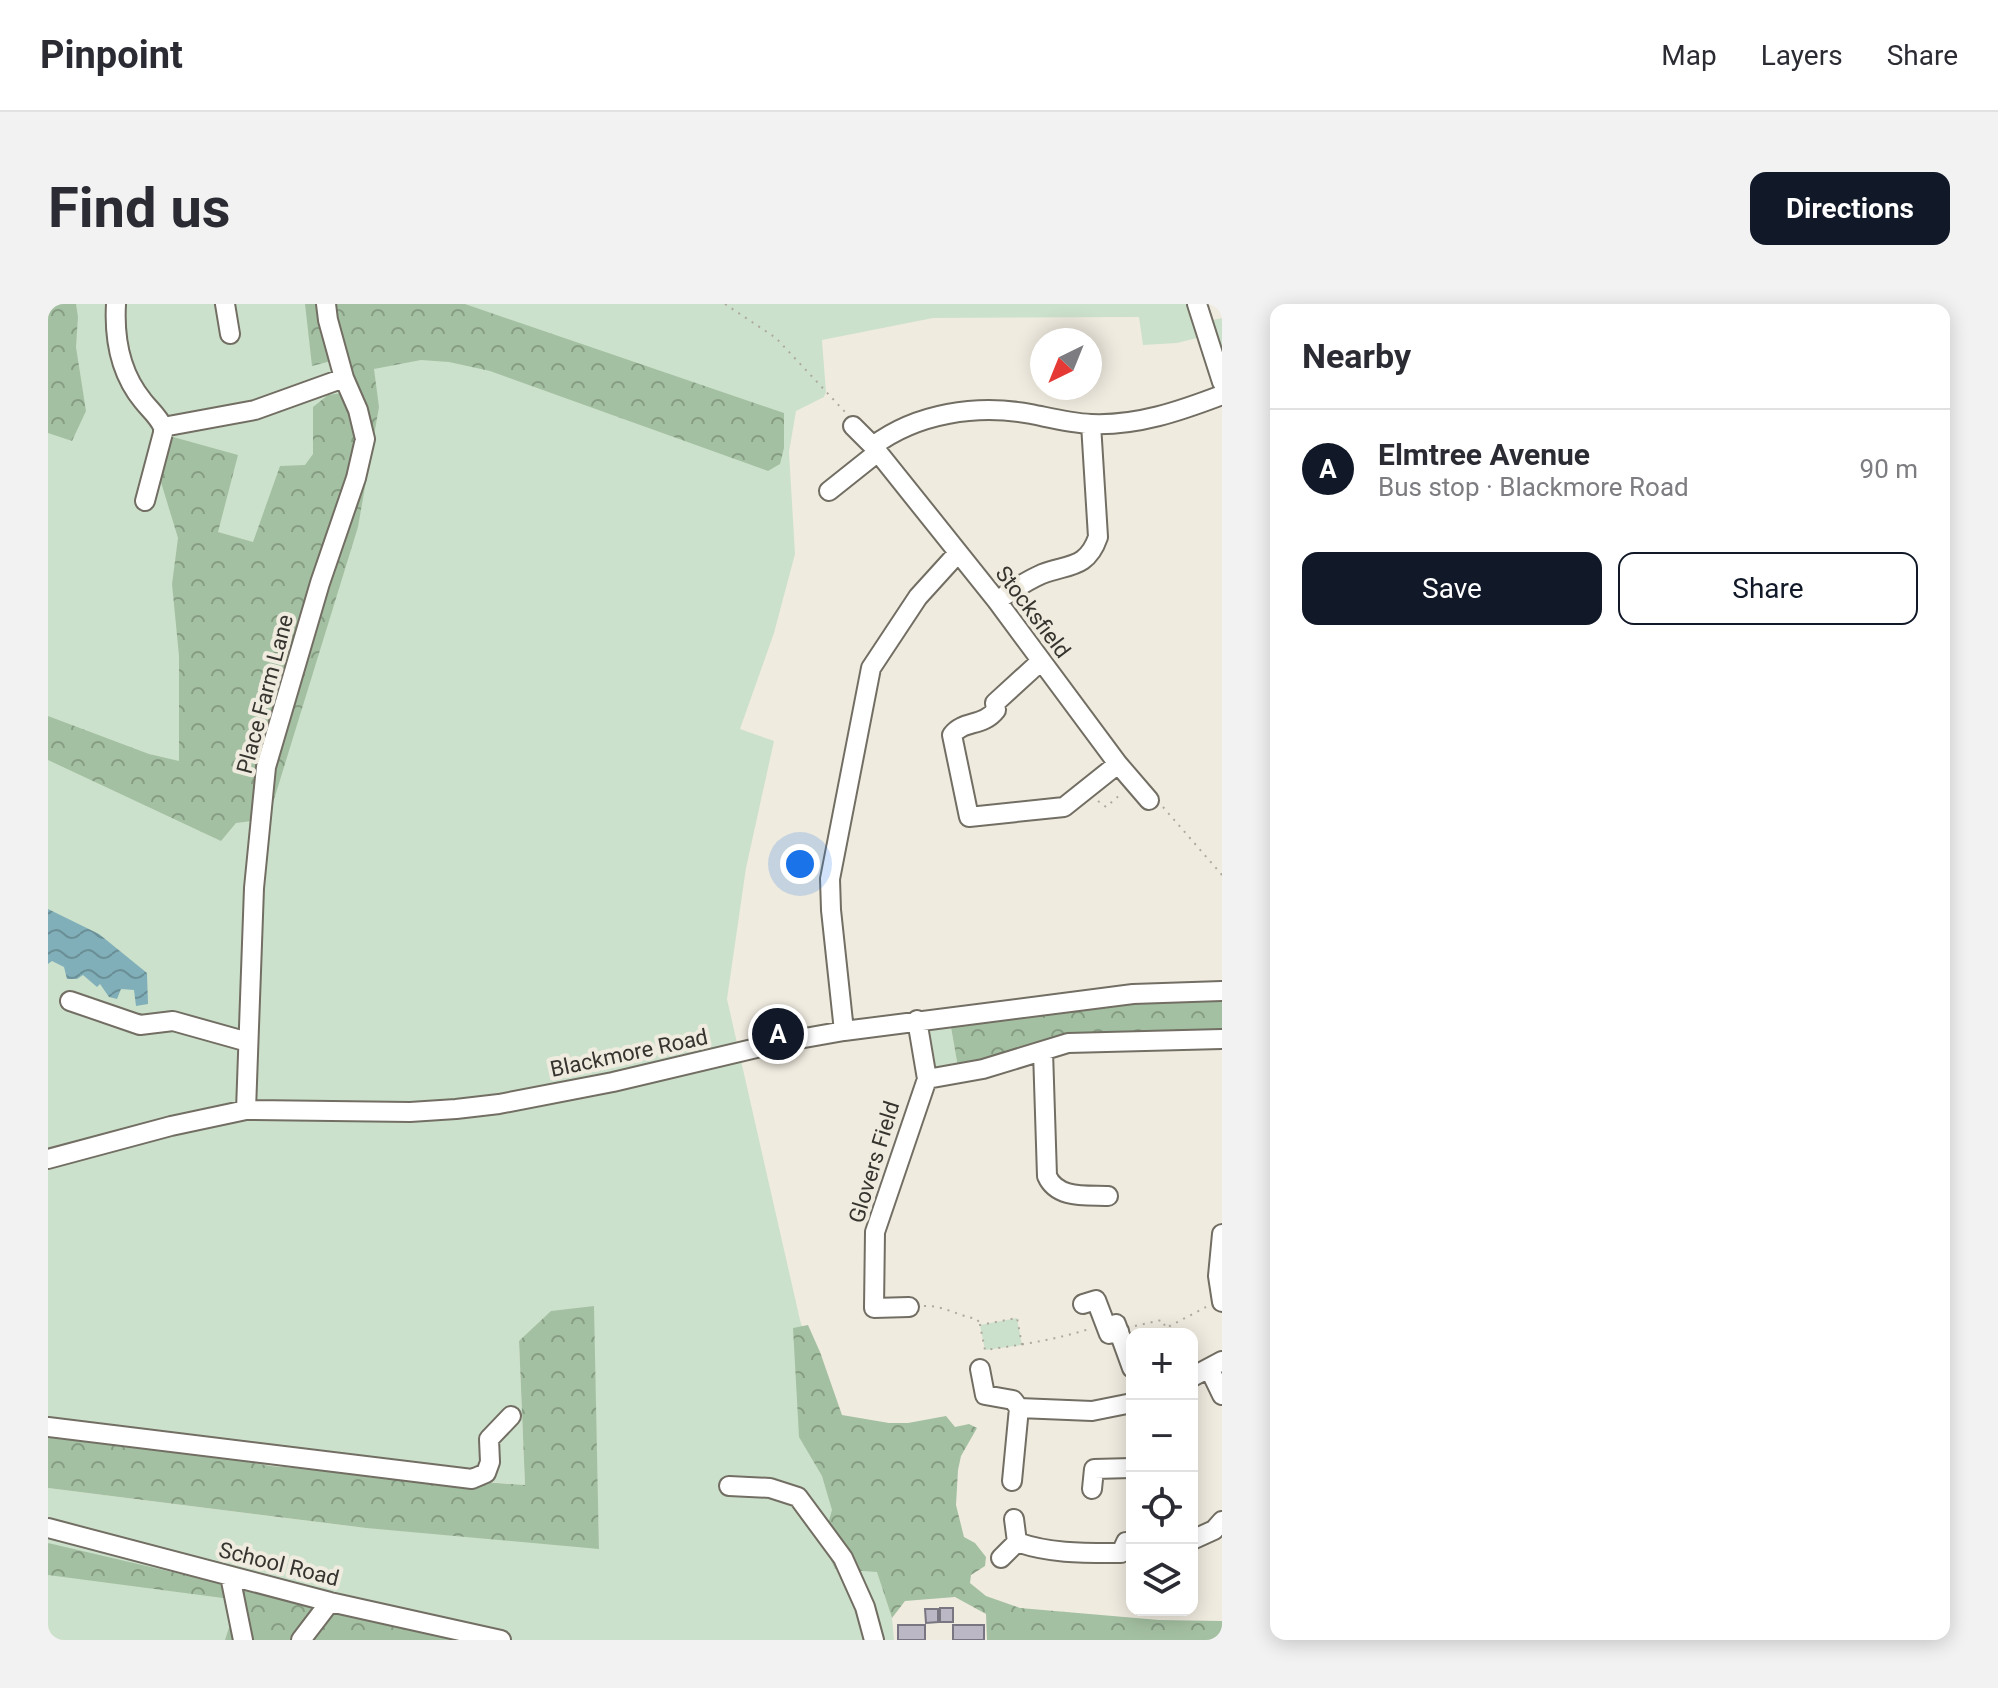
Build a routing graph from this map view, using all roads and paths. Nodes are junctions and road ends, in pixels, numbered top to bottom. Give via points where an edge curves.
1 (116, 304) edge
2 (225, 304) edge
3 (326, 304) edge
4 (725, 304) edge
5 (1197, 304) edge
6 (230, 334) dead end
7 (344, 378) junction
8 (1222, 382) edge
9 (1222, 395) edge
10 (1091, 424) junction
11 (853, 426) joint
12 (163, 427) junction
13 (876, 449) junction
14 (829, 491) dead end
15 (145, 501) dead end
16 (957, 554) junction
17 (997, 601) junction
18 (1041, 661) junction
19 (1118, 764) junction
20 (1135, 784) junction
21 (1084, 792) junction
22 (1149, 800) joint
23 (1222, 875) edge
24 (1222, 991) edge
25 (70, 1001) dead end
26 (917, 1020) junction
27 (844, 1031) junction
28 (1222, 1039) edge
29 (248, 1042) junction
30 (1043, 1051) junction
31 (927, 1079) junction
32 (246, 1110) junction
33 (48, 1159) edge
34 (1108, 1196) dead end
35 (1222, 1234) edge
36 (1222, 1251) edge
37 (1222, 1300) edge
38 (1083, 1304) dead end
39 (909, 1307) joint
40 (980, 1325) junction
41 (1113, 1327) junction
42 (1022, 1345) junction
43 (1126, 1355) edge
44 (1216, 1365) edge
45 (980, 1369) dead end
46 (1198, 1374) edge
47 (1222, 1395) edge
48 (1126, 1404) edge
49 (1019, 1408) junction
50 (511, 1416) dead end
51 (48, 1427) edge
52 (1126, 1468) edge
53 (1012, 1481) dead end
54 (729, 1486) dead end
55 (1092, 1489) dead end
56 (1014, 1519) dead end
57 (1222, 1521) edge
58 (48, 1528) edge
59 (1198, 1537) edge
60 (1017, 1542) junction
61 (1126, 1542) edge
62 (1001, 1558) dead end
63 (230, 1576) junction
64 (330, 1602) junction
65 (243, 1640) edge
66 (301, 1640) edge
67 (501, 1640) edge
68 (874, 1640) edge

1 - 12 street via 122,361 132,385
2 - 6 street
3 - 7 street, Place Farm Lane
4 - 11 path via 776,338
5 - 8 street
7 - 12 street via 255,410
7 - 29 street, Place Farm Lane via 365,439 266,767 254,888
9 - 10 street via 1126,424
10 - 13 street via 1029,413 961,411 911,423 891,432
10 - 17 street via 1095,547 1076,565 1042,574
11 - 13 street, Stocksfield
12 - 15 street
13 - 14 street
13 - 16 street, Stocksfield
16 - 17 street, Stocksfield
16 - 27 street via 918,597 871,668 830,879
17 - 18 street, Stocksfield
18 - 19 street, Stocksfield
18 - 21 street via 995,703 989,720 952,735 969,817 1064,807
19 - 20 street, Stocksfield
19 - 21 street
20 - 21 path via 1106,807
20 - 22 street, Stocksfield
22 - 23 path via 1156,799
24 - 26 street, Blackmore Road via 1133,994
25 - 29 street via 140,1025 173,1021
26 - 27 street, Blackmore Road
26 - 31 street, Glovers Field
27 - 32 street, Blackmore Road via 499,1104 410,1112
28 - 30 street via 1068,1043
29 - 32 street, Place Farm Lane
30 - 31 street
30 - 34 street via 1047,1176 1056,1190
31 - 39 street, Glovers Field via 875,1232 867,1313
32 - 33 street, Blackmore Road
35 - 36 street
36 - 37 street
37 - 41 path via 1166,1328 1162,1320
38 - 41 street via 1096,1300
39 - 40 path via 937,1305 977,1319
40 - 42 path via 985,1350
40 - 42 path via 1017,1318
41 - 42 path
41 - 43 street
44 - 46 street
44 - 47 street
45 - 49 street via 985,1395 1013,1400
48 - 49 street via 1092,1411
49 - 53 street
50 - 51 street via 489,1439 486,1473 472,1479
52 - 55 street via 1094,1469
54 - 68 street via 770,1488 798,1497 843,1558
56 - 60 street
57 - 59 street
58 - 63 street, School Road
60 - 61 street via 1045,1551 1121,1553
60 - 62 street
63 - 64 street, School Road
63 - 65 street
64 - 66 street
64 - 67 street, School Road

